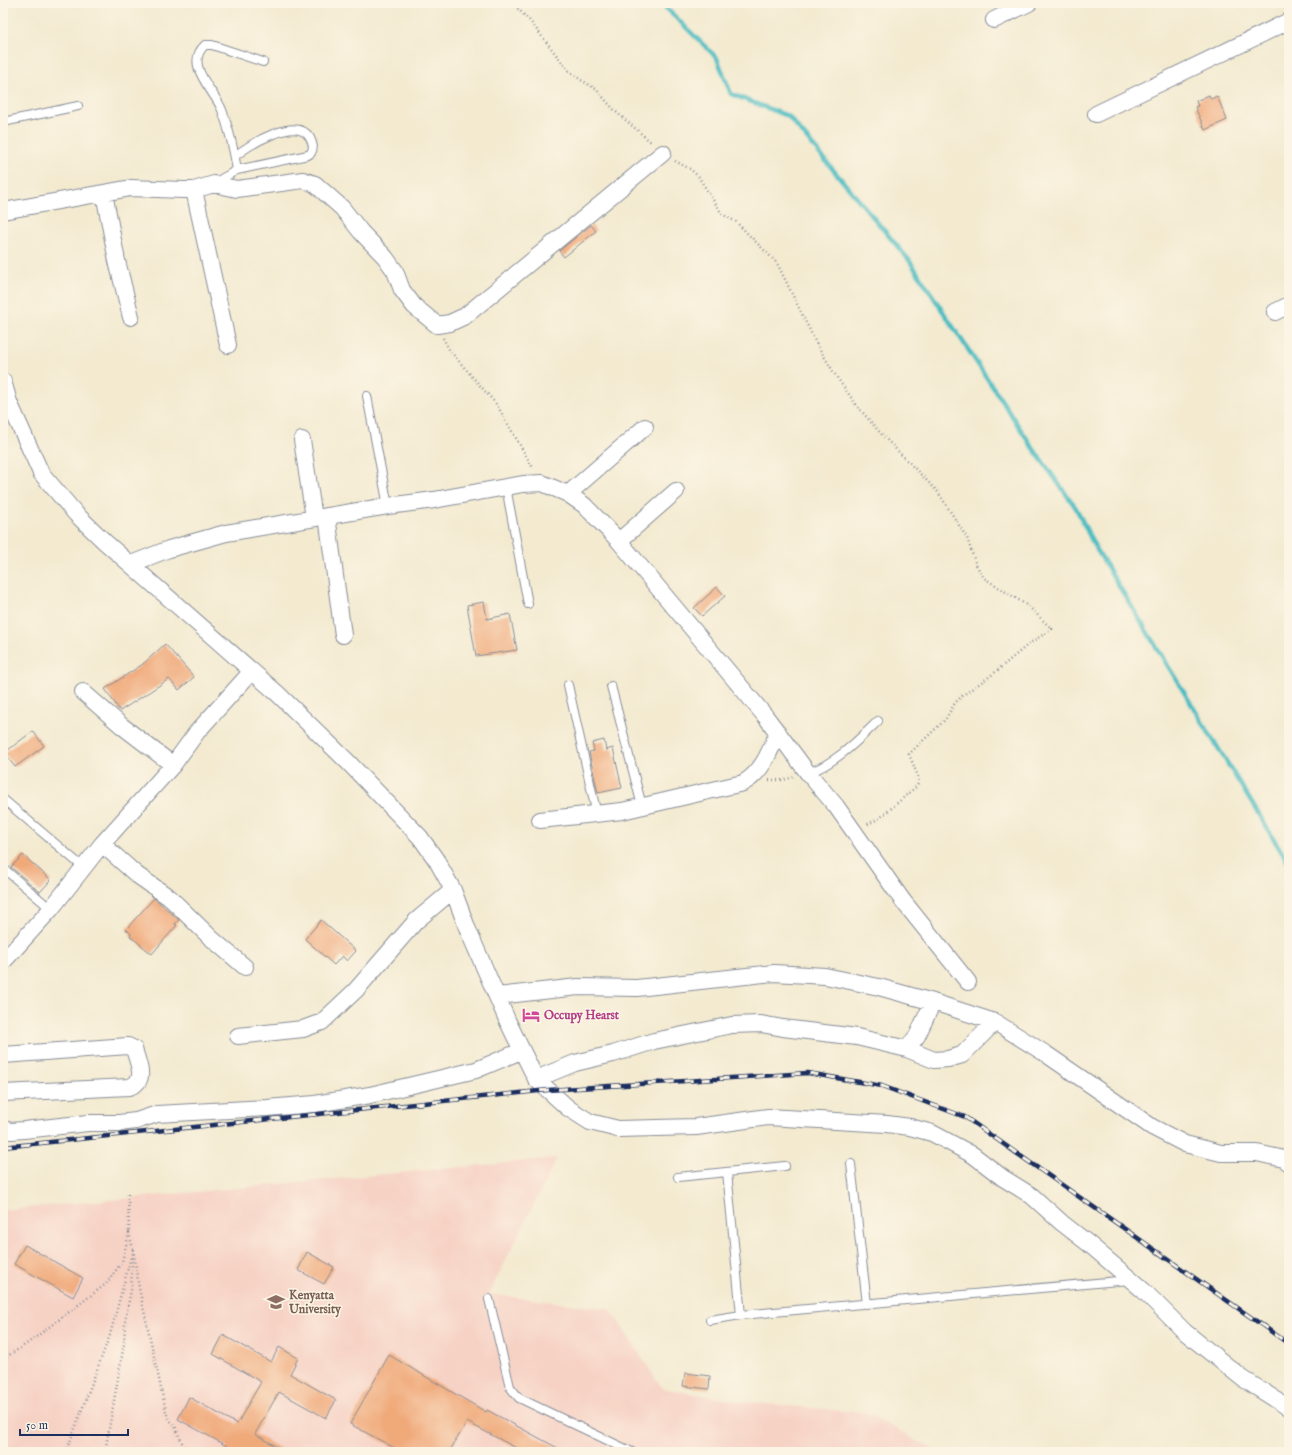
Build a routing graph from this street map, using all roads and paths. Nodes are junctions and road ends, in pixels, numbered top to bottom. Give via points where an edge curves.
1 (512, 3) edge
2 (1029, 3) edge
3 (994, 20) dead end
4 (1289, 21) edge
5 (263, 62) dead end
6 (78, 106) dead end
7 (1096, 114) dead end
8 (3, 122) edge
9 (663, 153) junction
10 (235, 156) junction
11 (237, 170) junction
12 (214, 184) junction
13 (194, 190) junction
14 (104, 193) junction
15 (3, 211) edge
16 (131, 317) dead end
17 (437, 325) junction
18 (228, 345) dead end
19 (3, 382) edge
20 (366, 396) dead end
21 (645, 427) dead end
22 (302, 440) dead end
23 (542, 483) junction
24 (506, 487) junction
25 (676, 491) dead end
26 (568, 494) junction
27 (388, 506) junction
28 (320, 517) junction
29 (619, 541) junction
30 (131, 564) junction
31 (528, 604) dead end
32 (343, 635) dead end
33 (252, 671) junction
34 (568, 685) dead end
35 (611, 686) dead end
36 (83, 692) dead end
37 (878, 721) dead end
38 (778, 732) junction
39 (173, 765) junction
40 (808, 773) junction
41 (752, 778) junction
42 (3, 798) edge
43 (642, 806) junction
44 (597, 815) junction
45 (540, 820) dead end
46 (854, 831) junction
47 (102, 844) junction
48 (3, 868) edge
49 (84, 868) junction
50 (453, 890) junction
51 (51, 909) junction
52 (3, 962) edge
53 (245, 968) dead end
54 (968, 982) dead end
55 (497, 996) junction
56 (933, 1002) junction
57 (995, 1022) junction
58 (238, 1036) dead end
59 (907, 1049) junction
60 (521, 1051) junction
61 (3, 1055) edge
62 (536, 1079) junction
63 (3, 1093) edge
64 (3, 1129) edge
65 (1289, 1163) edge
66 (852, 1164) dead end
67 (785, 1166) dead end
68 (727, 1172) junction
69 (678, 1177) dead end
70 (128, 1194) dead end
71 (129, 1232) junction
72 (133, 1248) junction
73 (1130, 1280) junction
74 (489, 1299) dead end
75 (867, 1304) junction
76 (741, 1315) junction
77 (710, 1320) dead end
78 (3, 1359) edge
79 (1289, 1408) edge
80 (66, 1452) edge
81 (105, 1452) edge
82 (186, 1452) edge
83 (632, 1452) edge

1 - 9 path via 530,21 568,70 596,89 615,111
2 - 3 street
4 - 7 street
5 - 10 lane via 212,45 205,45 197,55 202,77 221,109
6 - 8 lane
9 - 17 street via 465,316 450,323
9 - 46 path via 698,176 722,214 736,222 776,263 816,343 836,376 856,406 938,492 967,538 984,578 1028,606 1052,628 955,703 945,720 908,754 919,779 917,786 880,818
10 - 11 lane
10 - 11 lane via 265,136 292,130 304,132 313,145 308,155
11 - 12 lane
12 - 13 street
12 - 17 street via 237,189 303,180 315,184 342,208 385,256 395,271 402,290 414,306
13 - 14 street via 132,188
13 - 18 street
14 - 15 street
14 - 16 street
17 - 23 path via 450,351 497,405
19 - 30 street via 9,402 42,472 76,514
20 - 27 lane
21 - 26 street
22 - 28 street
23 - 24 street
23 - 26 street
24 - 27 street
24 - 31 lane
25 - 29 street
26 - 29 street via 584,505
27 - 28 street
28 - 30 street via 199,539
28 - 32 street
29 - 38 street
30 - 33 street
33 - 39 street via 197,732
33 - 50 street via 348,762 420,838 437,861
34 - 44 lane
35 - 43 lane
36 - 39 street
37 - 40 lane via 837,758 821,769
38 - 40 street
38 - 41 street via 766,759
39 - 47 street
40 - 41 path via 784,780
40 - 46 street
41 - 43 street via 743,783
42 - 49 lane
43 - 44 street
44 - 45 street
46 - 54 street via 903,901
47 - 49 street
47 - 53 street via 170,898
48 - 51 lane
49 - 51 street
50 - 55 street
50 - 58 street via 416,921 356,990 322,1022 303,1028
51 - 52 street
55 - 56 street via 578,987 637,988 774,973 825,976
55 - 60 street
56 - 57 street
56 - 59 street via 917,1036
57 - 59 street via 962,1056 934,1060
57 - 65 street via 1152,1127 1185,1144 1221,1153 1257,1153 1284,1159
59 - 62 street via 872,1039 826,1032 761,1024 732,1025 654,1041 575,1063
60 - 62 street
60 - 64 street via 476,1070 370,1095 322,1103 157,1114 119,1124 88,1122 18,1131
61 - 63 street via 128,1046 134,1049 141,1075 137,1085 129,1087
62 - 73 street via 568,1108 590,1122 618,1129 696,1127 768,1117 887,1124 932,1133 973,1155 1032,1196
66 - 75 lane
67 - 68 lane
68 - 69 lane
68 - 76 lane
70 - 71 path
71 - 72 path
71 - 78 path via 122,1262 106,1284 28,1344
72 - 80 path via 110,1335
72 - 81 path via 124,1344
72 - 82 path via 139,1288 166,1411
73 - 75 lane
73 - 79 street via 1219,1360
74 - 83 lane via 510,1387 519,1398
75 - 76 lane
76 - 77 lane

